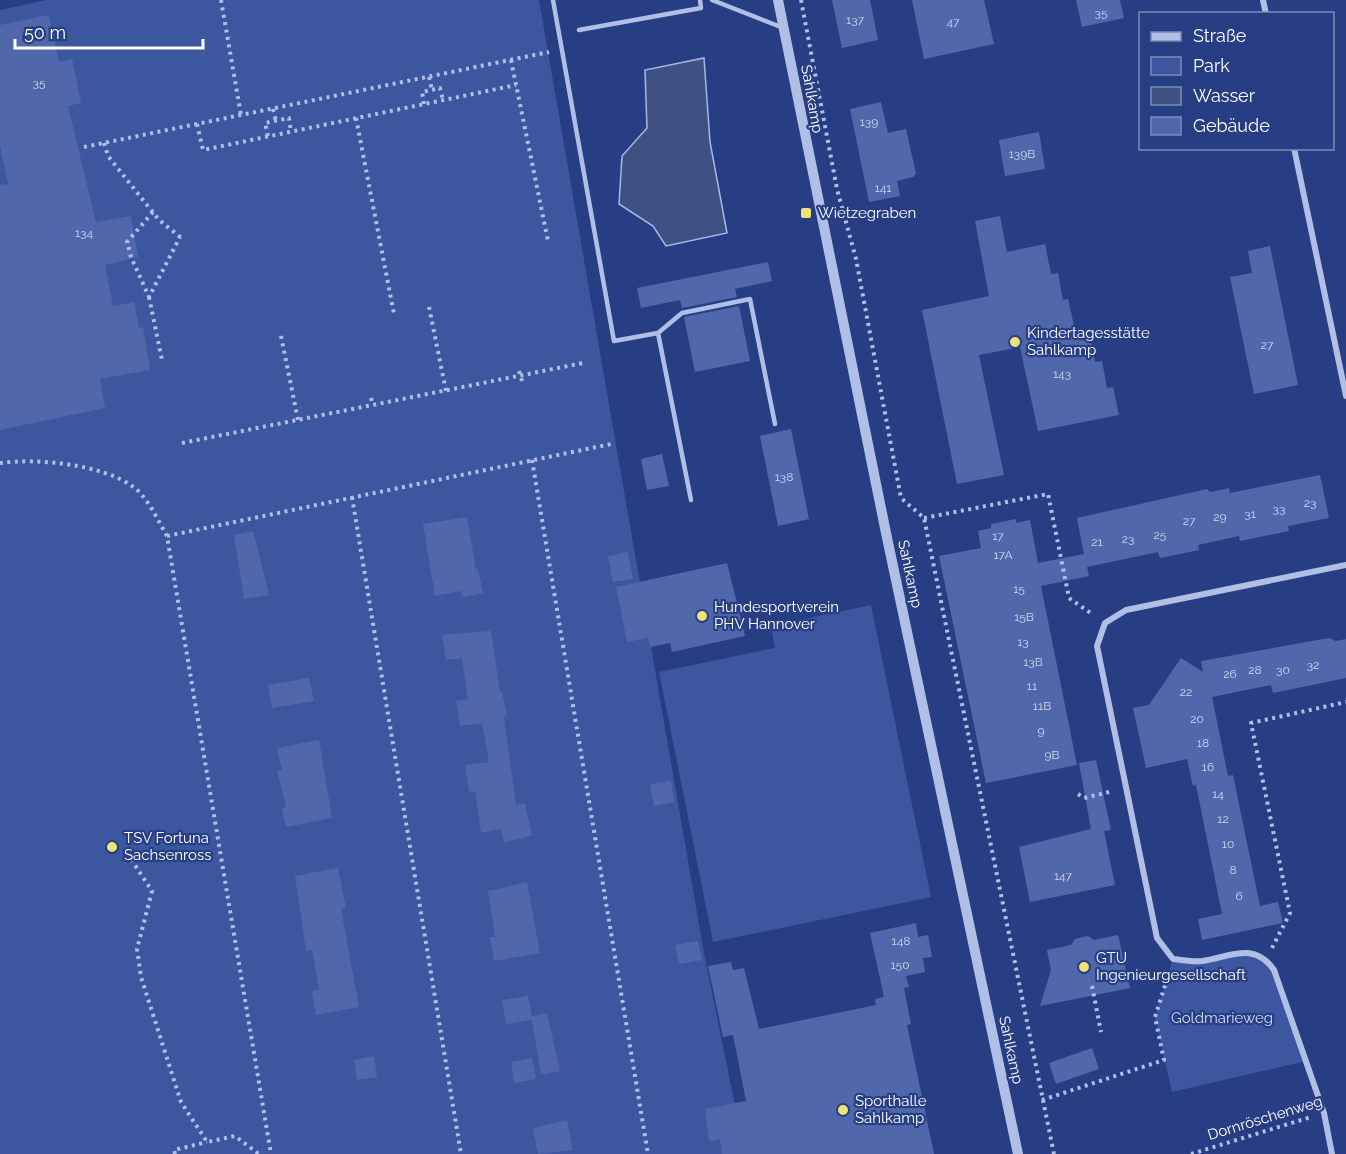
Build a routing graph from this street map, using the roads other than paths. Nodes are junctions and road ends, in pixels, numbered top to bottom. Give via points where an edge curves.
1 (553, 0) edge
2 (700, 0) edge
3 (712, 0) edge
4 (778, 0) edge
5 (784, 28) junction
6 (579, 30) dead end
7 (1294, 150) edge
8 (658, 333) junction
9 (1346, 396) edge
10 (775, 424) dead end
11 (691, 500) dead end
12 (1346, 565) edge
13 (1018, 1154) edge
14 (1332, 1154) edge

1 - 8 lane via 614,342
2 - 6 lane via 701,8
3 - 5 lane
4 - 5 street, Sahlkamp
5 - 13 street, Sahlkamp
7 - 9 street
8 - 10 lane via 682,313 750,299
8 - 11 lane
12 - 14 street via 1126,610 1105,623 1097,646 1157,938 1173,959 1198,962 1250,951 1267,959 1324,1113

